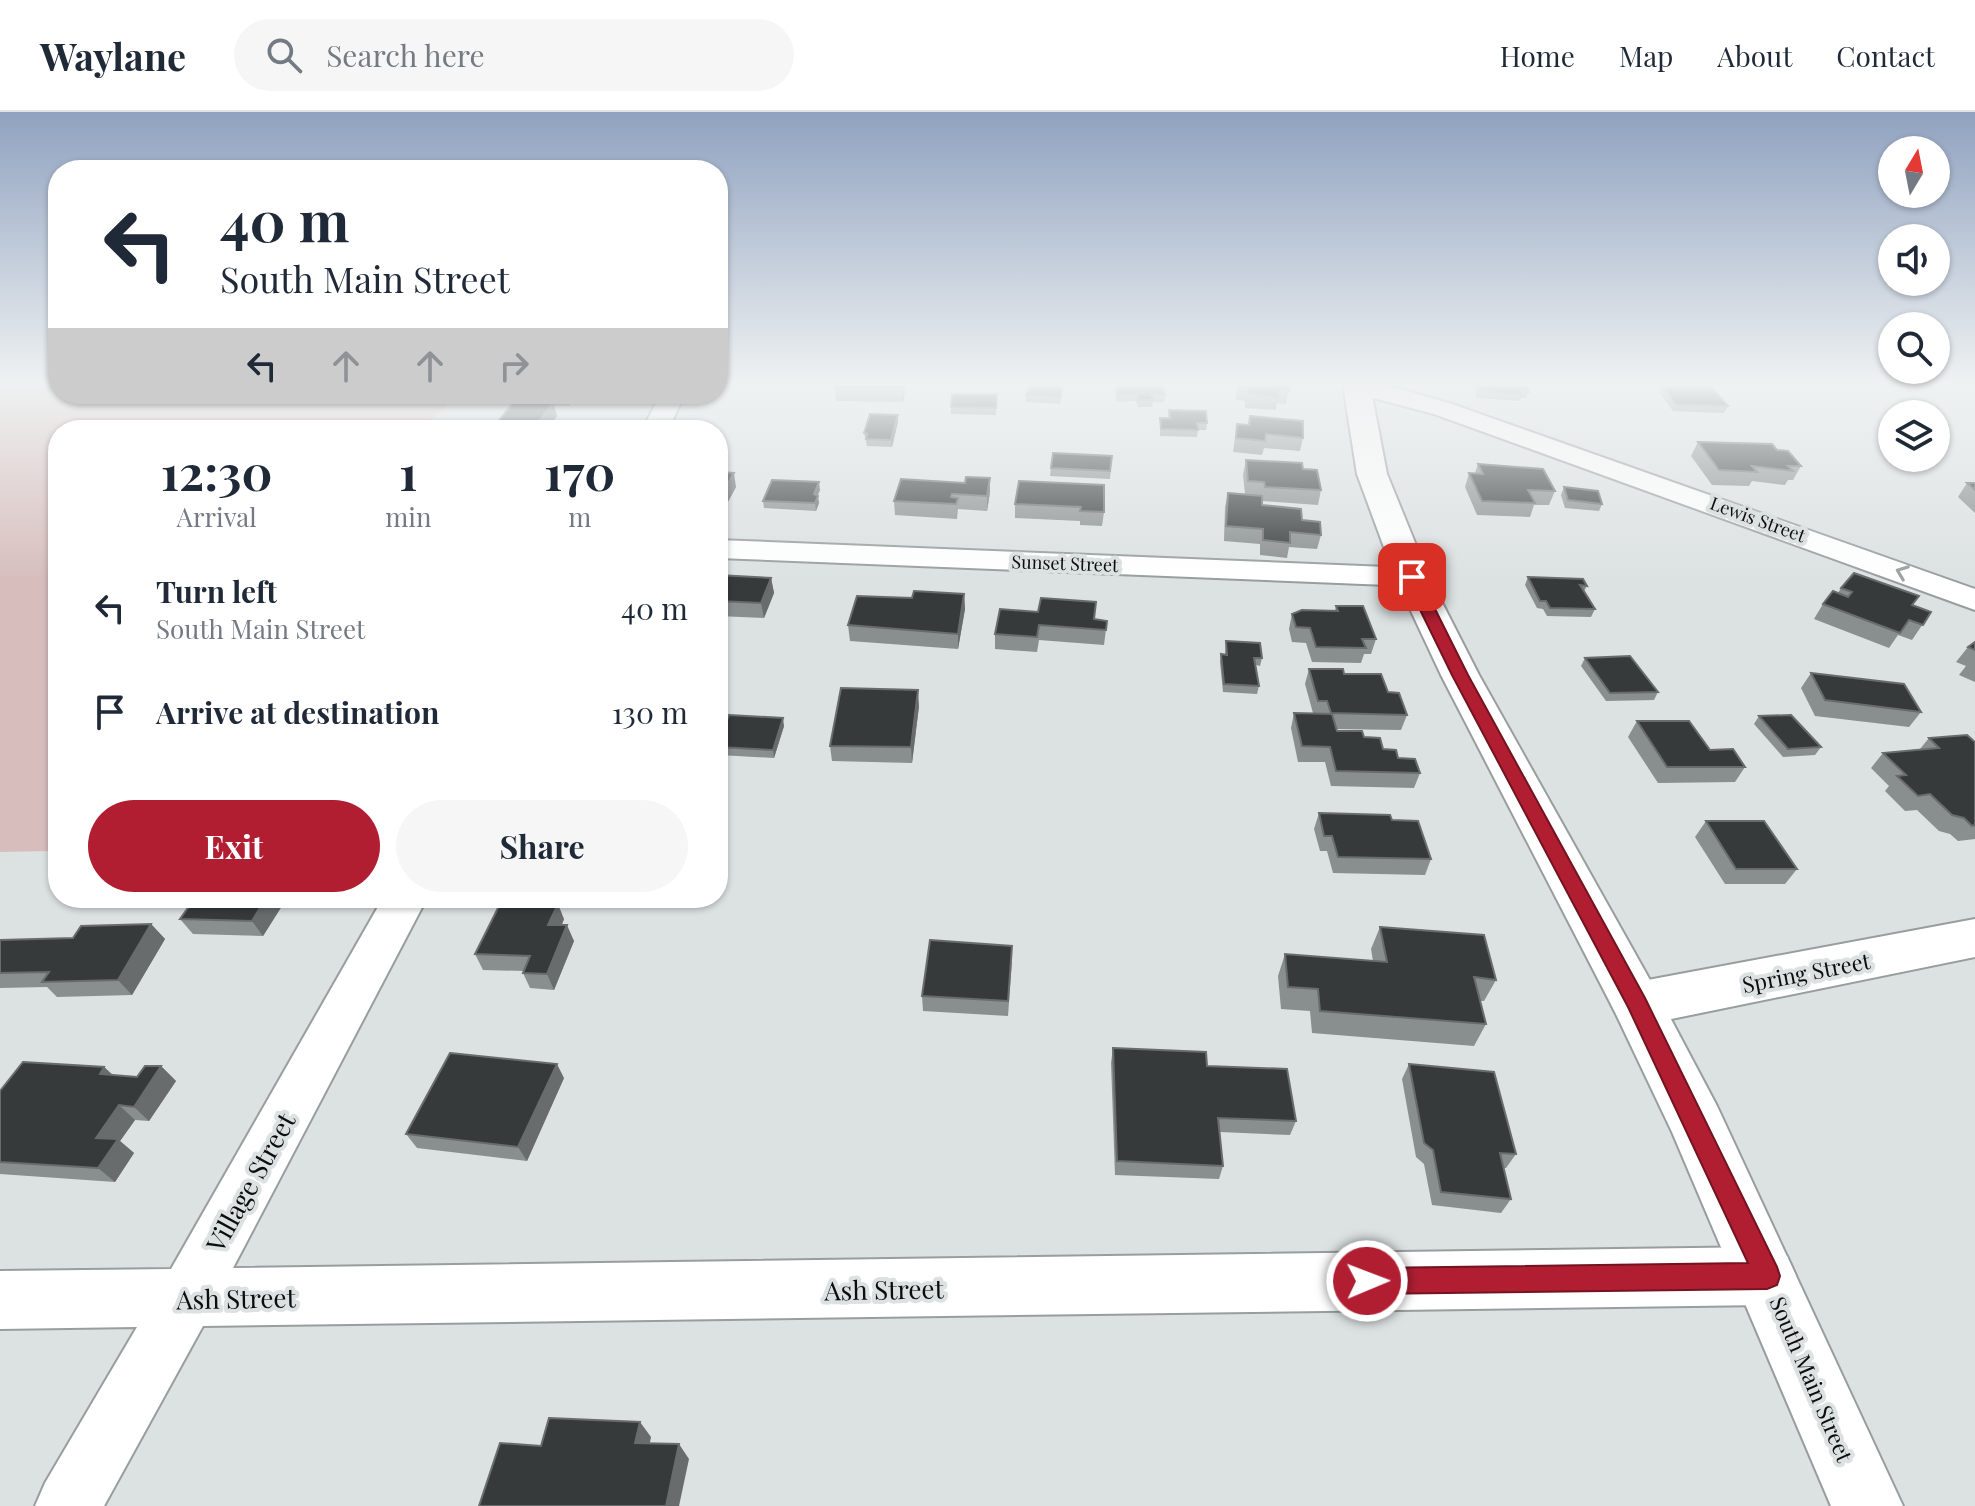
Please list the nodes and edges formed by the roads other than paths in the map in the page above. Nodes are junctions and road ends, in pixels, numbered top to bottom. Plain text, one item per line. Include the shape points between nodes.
1 (1368, 450) edge
2 (1557, 450) edge
3 (728, 549) edge
4 (1412, 577) junction
5 (1975, 600) edge
6 (400, 908) edge
7 (1975, 938) edge
8 (1637, 1004) junction
9 (1767, 1276) junction
10 (186, 1299) junction
11 (0, 1300) edge
12 (68, 1506) edge
13 (1867, 1506) edge

1 - 4 main road, South Main Street
5 -> 2 street, Lewis Street
3 - 4 street, Sunset Street
4 - 8 main road, South Main Street
6 - 10 street, Village Street
7 - 8 main road, Spring Street
8 - 9 main road, South Main Street
9 - 10 street, Ash Street
9 - 13 main road, South Main Street
10 - 11 street, Ash Street
10 - 12 street, Village Street

